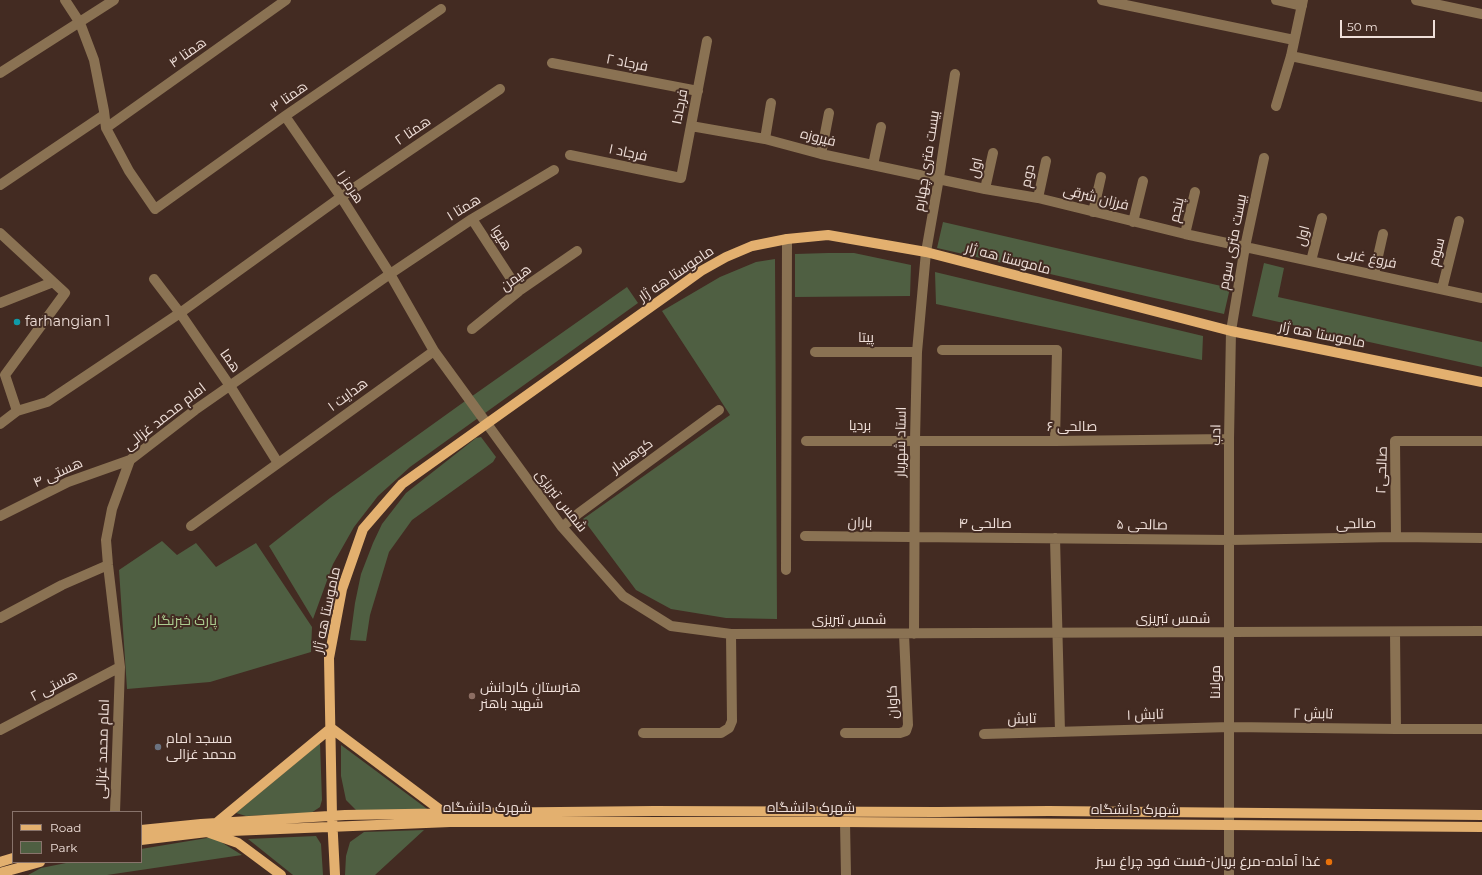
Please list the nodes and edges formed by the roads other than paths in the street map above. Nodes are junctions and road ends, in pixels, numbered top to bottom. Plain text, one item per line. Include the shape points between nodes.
1 (65, 0) edge
2 (114, 0) edge
3 (286, 0) edge
4 (1102, 0) edge
5 (1276, 0) edge
6 (1416, 0) edge
7 (1114, 1) edge
8 (1303, 3) edge
9 (440, 9) dead end
10 (1482, 14) edge
11 (80, 23) junction
12 (1294, 40) junction
13 (707, 41) dead end
14 (1291, 56) junction
15 (552, 63) dead end
16 (0, 73) edge
17 (955, 74) dead end
18 (500, 89) dead end
19 (698, 91) junction
20 (1482, 97) edge
21 (771, 104) dead end
22 (1276, 106) dead end
23 (829, 113) dead end
24 (104, 115) junction
25 (285, 116) junction
26 (691, 126) junction
27 (881, 127) dead end
28 (106, 128) junction
29 (765, 139) junction
30 (993, 153) dead end
31 (822, 154) junction
32 (570, 155) dead end
33 (1264, 158) dead end
34 (1046, 161) dead end
35 (873, 165) junction
36 (554, 170) dead end
37 (1101, 177) dead end
38 (681, 178) joint
39 (939, 178) junction
40 (1143, 181) dead end
41 (0, 185) edge
42 (986, 189) junction
43 (1195, 192) dead end
44 (341, 197) junction
45 (1038, 198) junction
46 (1093, 212) junction
47 (1322, 218) dead end
48 (472, 219) junction
49 (1459, 221) dead end
50 (1133, 222) junction
51 (1186, 234) junction
52 (1383, 234) dead end
53 (2, 238) edge
54 (787, 238) junction
55 (1245, 247) junction
56 (577, 251) dead end
57 (926, 252) junction
58 (1311, 261) junction
59 (390, 274) junction
60 (1374, 274) junction
61 (154, 278) dead end
62 (53, 282) junction
63 (1442, 289) junction
64 (519, 291) junction
65 (1482, 298) edge
66 (0, 303) edge
67 (180, 313) junction
68 (472, 329) dead end
69 (1231, 331) junction
70 (942, 350) dead end
71 (434, 351) junction
72 (815, 352) dead end
73 (917, 352) junction
74 (1482, 382) edge
75 (230, 386) junction
76 (719, 410) dead end
77 (18, 411) junction
78 (0, 424) edge
79 (486, 424) junction
80 (1229, 439) junction
81 (915, 440) junction
82 (806, 441) dead end
83 (1055, 441) junction
84 (1482, 441) edge
85 (130, 460) junction
86 (278, 463) junction
87 (0, 516) edge
88 (191, 526) dead end
89 (562, 527) junction
90 (805, 536) dead end
91 (914, 537) junction
92 (1396, 537) junction
93 (1055, 538) junction
94 (1482, 538) edge
95 (1230, 540) junction
96 (108, 565) junction
97 (786, 570) dead end
98 (0, 618) edge
99 (1482, 631) edge
100 (1230, 632) junction
101 (1395, 632) junction
102 (1057, 633) junction
103 (731, 634) junction
104 (909, 634) junction
105 (120, 667) junction
106 (1230, 727) junction
107 (331, 728) junction
108 (1396, 729) junction
109 (1482, 729) edge
110 (0, 730) edge
111 (1060, 732) junction
112 (643, 734) dead end
113 (845, 734) dead end
114 (984, 734) dead end
115 (115, 811) edge
116 (1229, 813) junction
117 (1482, 815) edge
118 (448, 818) junction
119 (333, 821) junction
120 (845, 822) junction
121 (214, 824) junction
122 (1230, 825) junction
123 (1482, 827) edge
124 (142, 830) edge
125 (207, 832) junction
126 (142, 840) edge
127 (12, 858) edge
128 (0, 862) edge
129 (35, 864) edge
130 (0, 873) edge
131 (276, 874) edge
132 (18, 875) edge
133 (335, 875) edge
134 (846, 875) edge
135 (1229, 875) edge

1 - 11 street
2 - 11 street
3 - 28 street, همتا ۴
4 - 7 street
5 - 8 street
6 - 10 street
7 - 12 street
8 - 12 street
9 - 25 street, همتا ۳
11 - 16 street
11 - 24 street via 94,60
12 - 14 street
13 - 19 street, فرجاد۱
14 - 20 street
14 - 22 street
15 - 19 street, فرجاد ۲
17 - 39 street, بیست متری چهارم
18 - 44 street, همتا ۲
19 - 26 street, فرجاد۱
21 - 29 street
23 - 31 street
24 - 28 street
24 - 41 street
25 - 28 street, همتا ۳ via 155,209 128,171
25 - 44 street, هرمز ۱
26 - 29 street, فیروزه
26 - 38 street, فرجاد۱
27 - 35 street
29 - 31 street, فیروزه
30 - 42 street, اول
31 - 35 street, فیروزه
32 - 38 street, فرجاد ۱
33 - 55 street, بیست متری سوم
34 - 45 street, دوم
35 - 39 street, فیروزه
36 - 48 street, همتا ۱
37 - 46 street
39 - 42 street, فرزان شرقی
39 - 57 street, بیست متری چهارم
40 - 50 street
42 - 45 street, فرزان شرقی
43 - 51 street, پنجم
44 - 59 street, هرمز ۱
44 - 67 street, همتا ۲
45 - 46 street, فرزان شرقی
46 - 50 street, فرزان شرقی
47 - 58 street, اول
48 - 59 street, همتا ۱
48 - 64 street, هیوا
49 - 63 street, سوم
50 - 51 street, فرزان شرقی
51 - 55 street, فرزان شرقی
52 - 60 street
53 - 62 street
54 - 57 main road, ماموستا هه ژار via 828,236
54 - 79 main road, ماموستا هه ژار via 752,246 701,271
54 - 97 street
55 - 58 street, فروغ غربی
55 - 69 street, بیست متری سوم
56 - 64 street, هیمن
57 - 69 main road, ماموستا هه ژار
57 - 73 street, استاد شهریار
58 - 60 street, فروغ غربی
59 - 71 street, شمس تبریزی
59 - 75 street, امام محمد غزالی
60 - 63 street, فروغ غربی
61 - 67 street, هما
62 - 66 street
62 - 77 street via 65,293 5,375
63 - 65 street, فروغ غربی
64 - 68 street, هیمن
67 - 75 street, هما
67 - 77 street, همتا ۲ via 47,402
69 - 74 main road, ماموستا هه ژار
69 - 80 street, ادب
70 - 83 street via 1057,350
71 - 79 street, شمس تبریزی
71 - 86 street, هدایت ۱
72 - 73 street, پیتا
73 - 81 street, استاد شهریار
75 - 85 street, امام محمد غزالی
75 - 86 street, هما
76 - 89 street, کوهسار
77 - 78 street, همتا ۲
79 - 89 street, شمس تبریزی
79 - 107 main road, ماموستا هه ژار via 402,484 363,528 342,589 329,658
80 - 83 street, صالحی ۶
80 - 95 street, ادب
81 - 82 street, بردیا
81 - 83 street, صالحی ۶
81 - 91 street, استاد شهریار
84 - 92 street, صالحی۲ via 1395,441
85 - 87 street, هستی ۴ via 68,482
85 - 96 street, امام محمد غزالی via 112,509 106,540
86 - 88 street, هدایت ۱
89 - 103 street, شمس تبریزی via 623,596 671,626
90 - 91 street, باران
91 - 93 street, صالحی ۴
91 - 104 street, استاد شهریار
92 - 94 street, صالحی
92 - 95 street, صالحی
93 - 95 street, صالحی ۵
93 - 102 street
95 - 100 street, مولانا
96 - 98 street via 62,584
96 - 105 street, امام محمد غزالی
99 - 101 street, شمس تبریزی
100 - 101 street, شمس تبریزی
100 - 102 street, شمس تبریزی
100 - 106 street, مولانا
101 - 108 street
102 - 104 street, شمس تبریزی
102 - 111 street
103 - 104 street, شمس تبریزی
103 - 112 street via 732,721 729,728 721,732
104 - 113 street, کاوان via 906,731
105 - 110 street, هستی ۲
105 - 115 street, امام محمد غزالی
106 - 108 street, تابش ۲
106 - 111 street, تابش ۱
106 - 116 street, مولانا
107 - 118 main road
107 - 119 main road, ماموستا هه ژار
107 - 121 main road
108 - 109 street, تابش ۲
111 - 114 street, تابش
116 - 117 main road
116 - 118 main road via 654,811
116 - 122 street, مولانا
118 - 119 main road, شهرک دانشگاه
118 - 120 main road, شهرک دانشگاه
119 - 121 main road
119 - 125 main road, شهرک دانشگاه
119 - 133 main road, ماموستا هه ژار
120 - 122 main road, شهرک دانشگاه
120 - 134 street
121 - 124 main road
121 - 125 main road
122 - 123 main road, شهرک دانشگاه
122 - 135 street, مولانا
125 - 126 main road, شهرک دانشگاه
125 - 131 main road via 238,843
127 - 128 main road
129 - 130 main road
129 - 132 street

